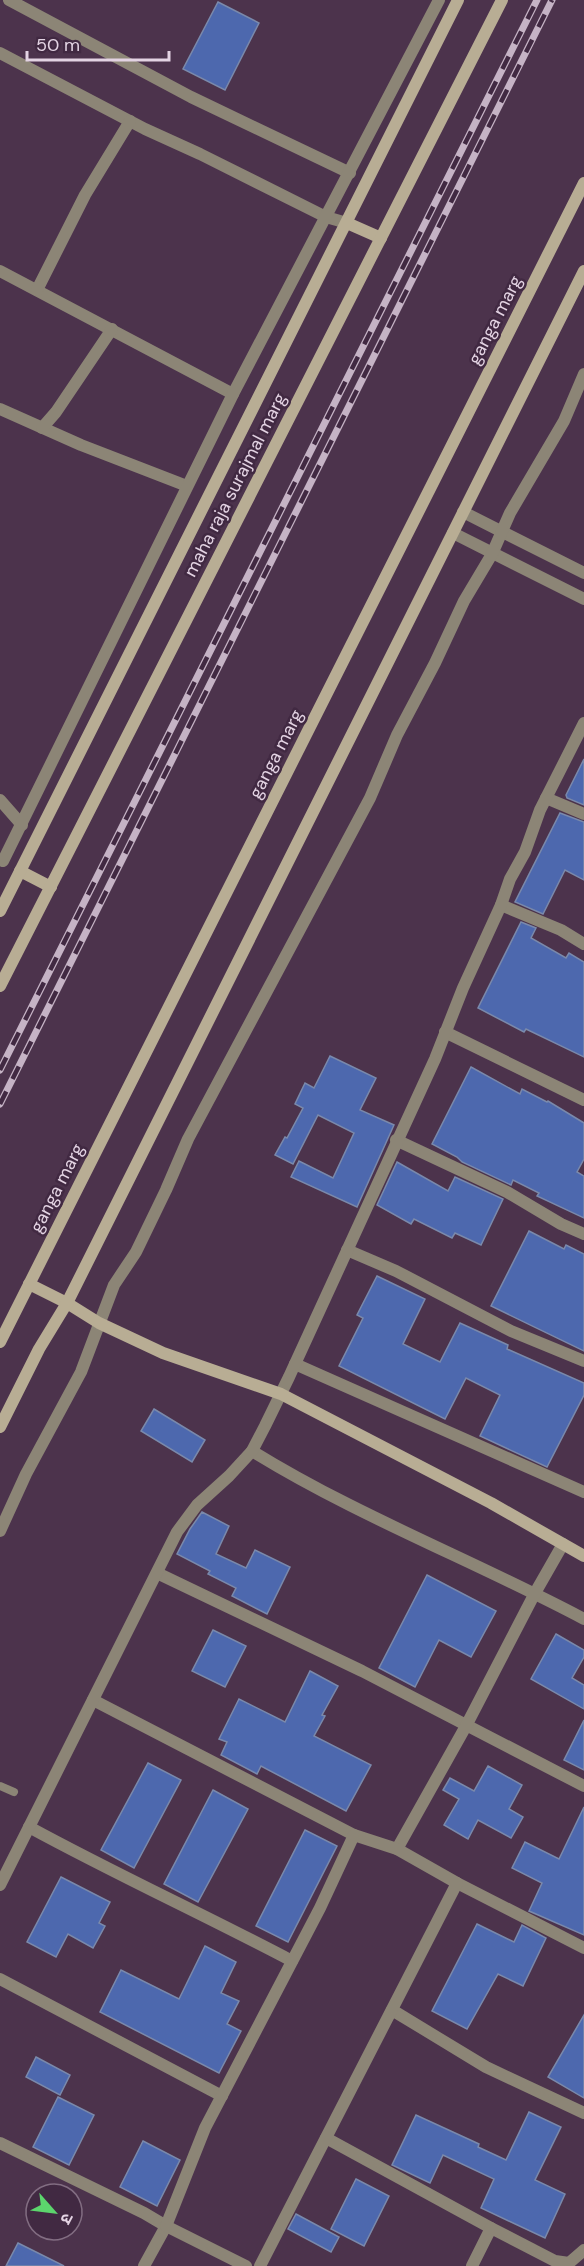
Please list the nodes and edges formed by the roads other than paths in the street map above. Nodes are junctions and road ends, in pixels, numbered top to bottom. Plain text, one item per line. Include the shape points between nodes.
1 (9, 0) edge
2 (459, 0) edge
3 (502, 0) edge
4 (438, 1) edge
5 (0, 53) edge
6 (130, 121) junction
7 (350, 173) junction
8 (584, 183) edge
9 (326, 217) junction
10 (347, 223) junction
11 (381, 238) junction
12 (0, 271) edge
13 (584, 271) edge
14 (37, 290) junction
15 (112, 329) junction
16 (584, 374) edge
17 (233, 394) junction
18 (0, 409) edge
19 (42, 428) junction
20 (187, 486) junction
21 (463, 512) junction
22 (453, 532) junction
23 (502, 533) junction
24 (492, 554) junction
25 (584, 573) edge
26 (584, 599) edge
27 (584, 723) edge
28 (546, 798) junction
29 (0, 800) edge
30 (584, 814) edge
31 (22, 825) junction
32 (2, 860) edge
33 (20, 871) junction
34 (51, 887) junction
35 (501, 905) junction
36 (0, 911) edge
37 (584, 944) edge
38 (0, 986) edge
39 (445, 1032) junction
40 (584, 1100) edge
41 (396, 1140) junction
42 (584, 1234) edge
43 (347, 1250) junction
44 (29, 1284) junction
45 (67, 1303) junction
46 (99, 1323) junction
47 (0, 1342) edge
48 (584, 1361) edge
49 (295, 1364) junction
50 (280, 1394) junction
51 (0, 1427) edge
52 (252, 1451) junction
53 (584, 1492) edge
54 (0, 1531) edge
55 (563, 1544) junction
56 (584, 1556) edge
57 (157, 1573) junction
58 (534, 1593) junction
59 (584, 1619) edge
60 (93, 1700) junction
61 (466, 1726) junction
62 (0, 1786) edge
63 (584, 1786) edge
64 (14, 1792) dead end
65 (29, 1827) junction
66 (354, 1835) junction
67 (397, 1848) junction
68 (457, 1883) junction
69 (0, 1885) edge
70 (584, 1947) edge
71 (292, 1961) junction
72 (0, 1979) edge
73 (392, 2010) junction
74 (222, 2096) junction
75 (584, 2114) edge
76 (326, 2138) junction
77 (0, 2143) edge
78 (166, 2226) junction
79 (491, 2228) junction
80 (584, 2250) edge
81 (144, 2266) edge
82 (246, 2266) edge
83 (260, 2266) edge
84 (472, 2266) edge

1 - 7 street via 191,97
2 - 10 street, maha raja surajmal marg
3 - 11 street, maha raja surajmal marg
4 - 7 street
5 - 6 street
6 - 9 street
6 - 14 street via 80,205
7 - 9 street
8 - 44 street, ganga marg
9 - 10 street
9 - 17 street
10 - 11 street
10 - 33 street, maha raja surajmal marg
11 - 34 street, maha raja surajmal marg
12 - 14 street
13 - 21 street
14 - 15 street
15 - 17 street
15 - 19 street
16 - 23 street via 564,421
17 - 20 street
18 - 19 street
19 - 20 street
20 - 31 street
21 - 22 street
21 - 23 street
22 - 24 street
22 - 45 street
23 - 24 street
23 - 25 street
24 - 26 street
24 - 46 street via 464,601 370,798 188,1139
27 - 28 street
28 - 30 street
28 - 35 street
29 - 31 street
31 - 32 street
32 - 33 street
33 - 34 street
33 - 36 street, maha raja surajmal marg
34 - 38 street, maha raja surajmal marg
35 - 37 street
35 - 39 street
39 - 40 street
39 - 41 street
41 - 42 street via 507,1192
41 - 43 street
43 - 48 street via 511,1331
43 - 49 street
44 - 45 street
44 - 47 street, ganga marg
45 - 46 street
45 - 51 street
46 - 50 street via 164,1353
46 - 54 street via 81,1372
49 - 50 street
49 - 53 street
50 - 52 street
50 - 55 street
52 - 57 street via 197,1505 177,1532
52 - 58 street via 300,1481
55 - 56 street
55 - 58 street
57 - 60 street
57 - 61 street via 362,1671
58 - 59 street
58 - 61 street
60 - 65 street
60 - 66 street
61 - 63 street
61 - 67 street
62 - 64 lane
65 - 69 street
65 - 71 street
66 - 67 street
66 - 71 street
67 - 68 street
68 - 70 street
68 - 73 street
71 - 74 street
72 - 74 street
73 - 75 street via 486,2067
73 - 76 street
74 - 78 street
76 - 79 street
76 - 83 street
77 - 78 street
78 - 81 street
78 - 82 street
79 - 80 street via 555,2261 569,2263
79 - 84 street

